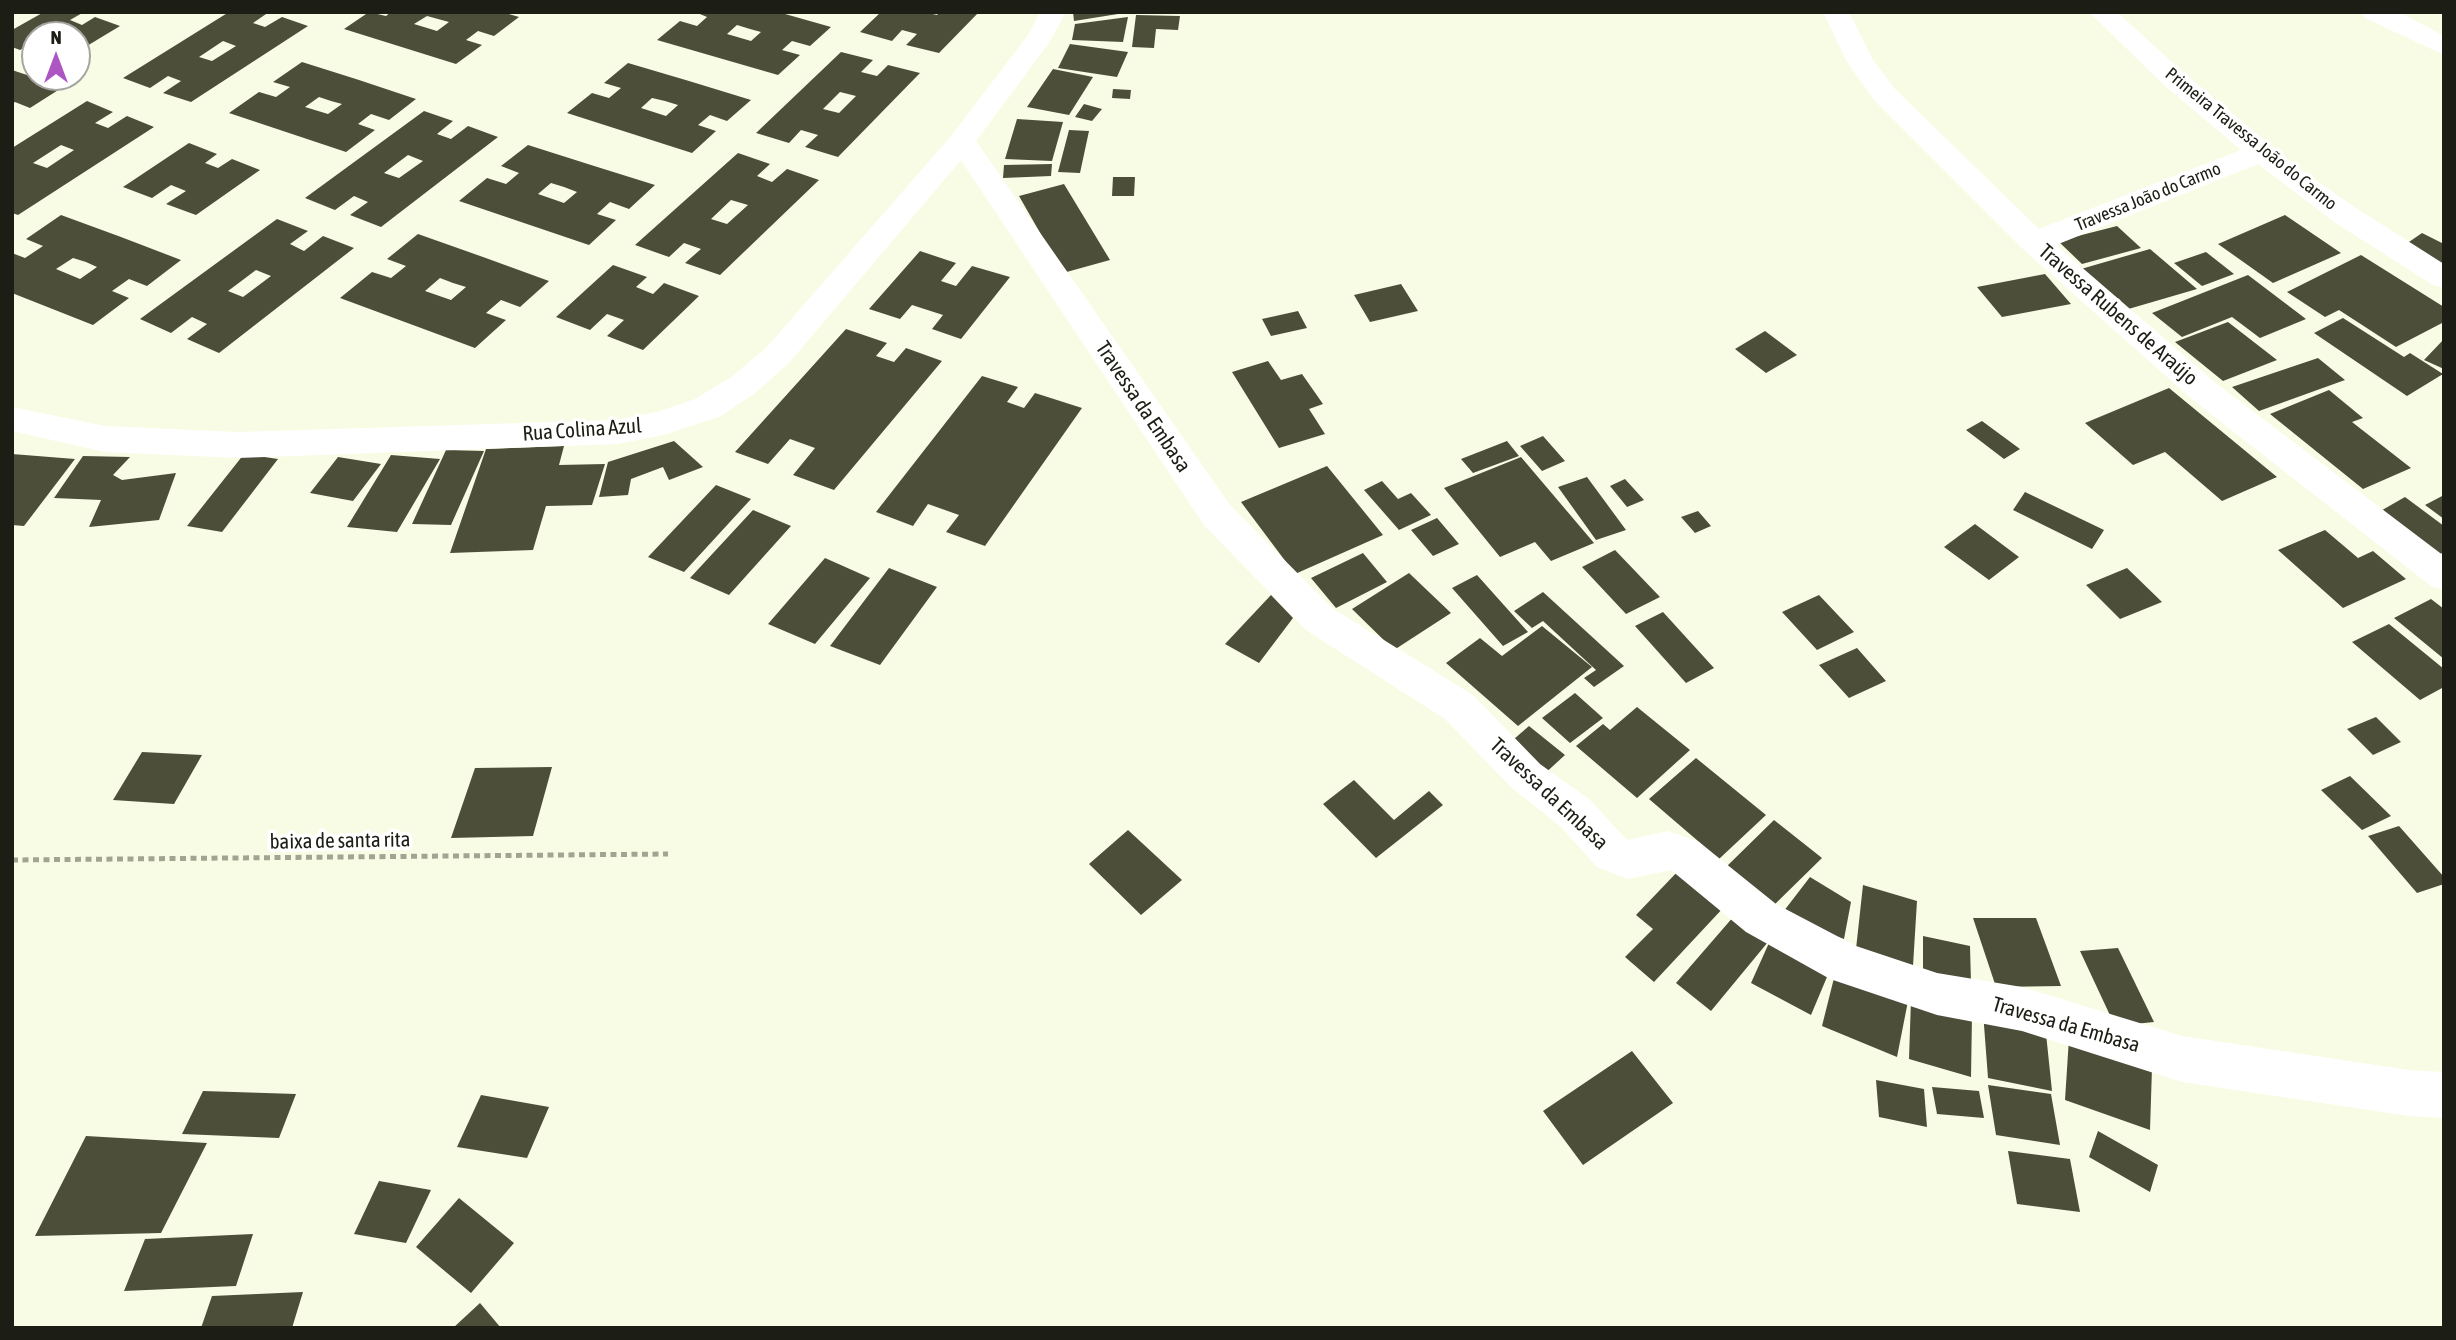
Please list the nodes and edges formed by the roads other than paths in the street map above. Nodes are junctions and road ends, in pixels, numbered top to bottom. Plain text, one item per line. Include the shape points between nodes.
1 (1053, 12) edge
2 (1836, 12) edge
3 (2102, 12) edge
4 (2374, 12) edge
5 (2444, 47) edge
6 (962, 141) junction
7 (2261, 152) junction
8 (2034, 242) junction
9 (2444, 278) edge
10 (12, 419) edge
11 (2444, 576) edge
12 (2444, 1095) edge

1 - 6 street, Rua Colina Azul via 1040,37
2 - 8 street, Travessa Rubens de Araújo via 1860,62 1885,95
3 - 7 street, Primeira Travessa João do Carmo
4 - 5 street
6 - 10 street, Rua Colina Azul via 778,356 707,408 663,423 617,432 238,444 105,439
6 - 12 street, Travessa da Embasa via 1217,515 1319,619 1459,707 1526,776 1575,813 1612,854 1628,860 1668,850 1684,855 1761,918 1846,964 1937,994 2022,1009 2182,1059
7 - 8 street, Travessa João do Carmo
7 - 9 street, Primeira Travessa João do Carmo via 2345,215
8 - 11 street, Travessa Rubens de Araújo via 2205,392

